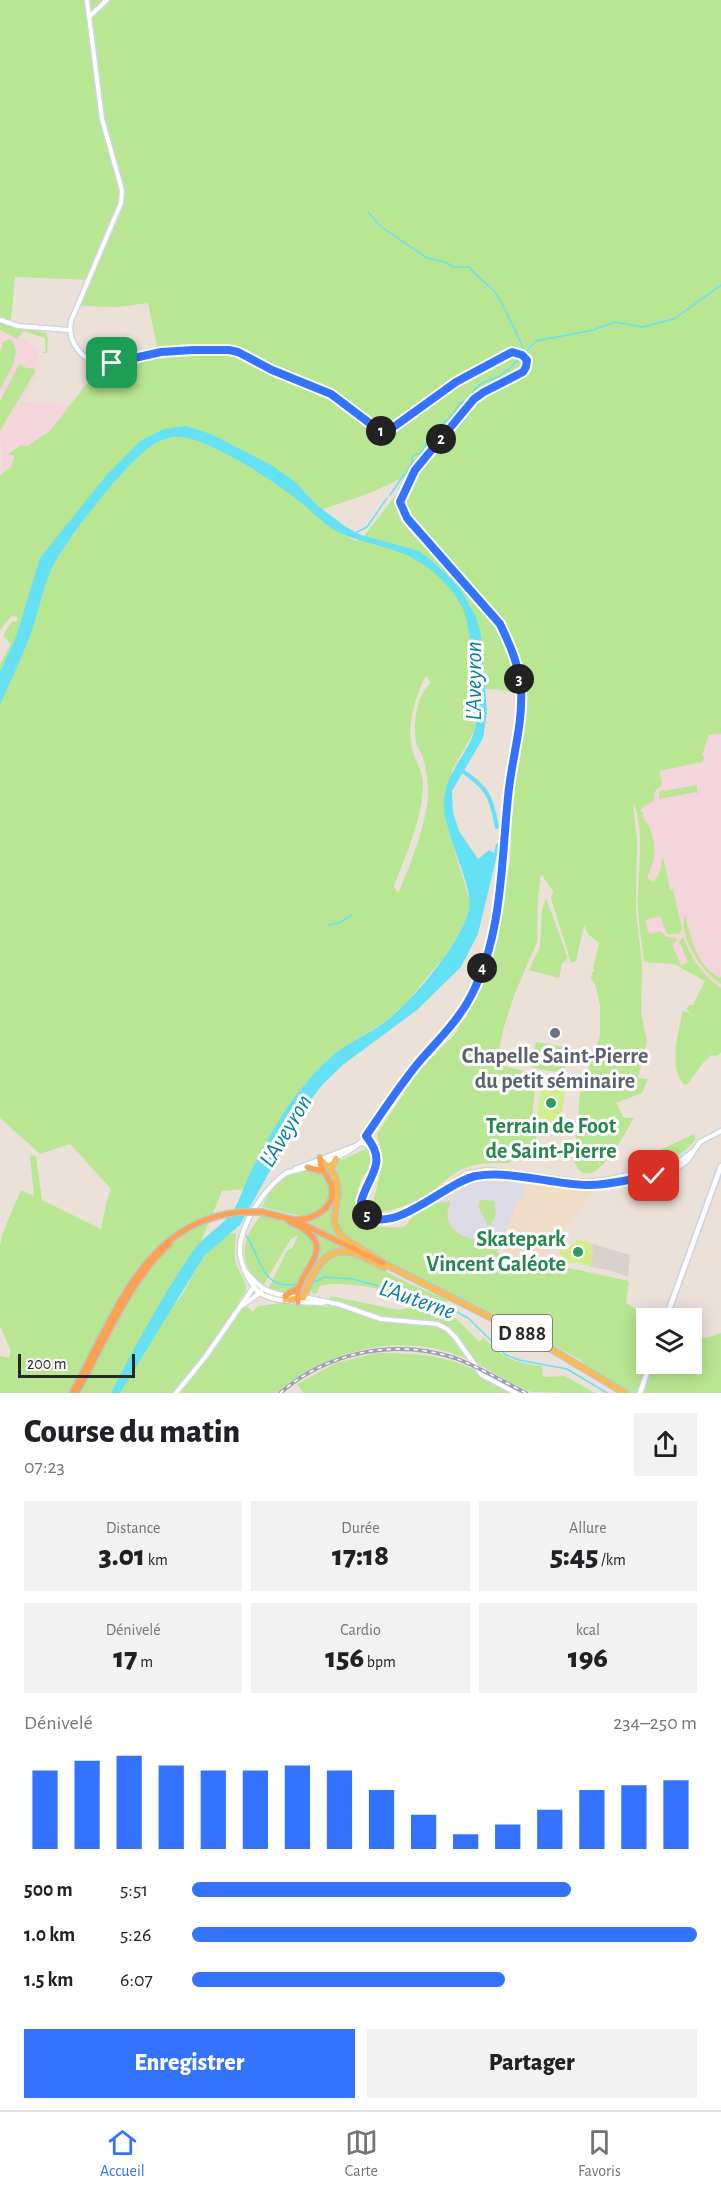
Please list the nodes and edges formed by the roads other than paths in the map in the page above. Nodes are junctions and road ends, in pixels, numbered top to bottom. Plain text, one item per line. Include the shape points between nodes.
1 (106, 0) edge
2 (87, 1) edge
3 (89, 17) junction
4 (0, 320) edge
5 (69, 330) junction
6 (721, 1131) edge
7 (714, 1135) junction
8 (366, 1136) junction
9 (721, 1137) edge
10 (361, 1142) junction
11 (356, 1146) junction
12 (695, 1150) junction
13 (336, 1158) junction
14 (376, 1160) junction
15 (320, 1162) junction
16 (721, 1166) edge
17 (307, 1167) junction
18 (331, 1170) junction
19 (322, 1171) junction
20 (286, 1173) junction
21 (650, 1174) junction
22 (652, 1185) dead end
23 (440, 1193) junction
24 (274, 1214) junction
25 (294, 1220) junction
26 (383, 1263) junction
27 (244, 1269) junction
28 (416, 1279) junction
29 (301, 1285) junction
30 (253, 1288) junction
31 (261, 1291) junction
32 (285, 1298) junction
33 (299, 1299) junction
34 (241, 1307) junction
35 (670, 1308) edge
36 (647, 1374) edge
37 (74, 1393) edge
38 (176, 1393) edge
39 (516, 1393) edge
40 (625, 1393) edge
41 (640, 1393) edge

1 - 3 street
2 - 3 street
3 - 5 street via 102,119 122,190 121,203
4 - 5 street via 18,326
5 - 8 street via 81,354 102,364 161,352 238,352 331,394 380,431 395,426 456,382 512,352 525,358 523,372 474,399 415,470 400,502 407,518 500,624 517,664 521,710 509,788 502,879 486,957 472,994 451,1026 405,1080
6 - 7 street
7 - 9 street
7 - 12 street via 704,1139
8 - 10 street
8 - 14 street via 377,1153
10 - 11 street
10 - 14 street
11 - 13 street
11 - 15 street
12 - 21 street
12 - 21 street via 680,1166
13 - 15 street
13 - 18 main road
14 - 23 street via 361,1202 372,1219 414,1210
15 - 17 street
15 - 18 main road
15 - 19 highway
15 - 20 street
16 - 35 main road
17 - 19 highway
17 - 20 street
18 - 26 main road via 338,1186 334,1221 338,1231
19 - 25 highway via 332,1188 330,1202 312,1218
20 - 27 street via 267,1189 243,1234 240,1251
21 - 22 street
21 - 23 street via 588,1185 485,1175 469,1178
21 - 23 street via 590,1182 479,1171 457,1178
24 - 25 highway, D 888
24 - 29 highway via 309,1232 315,1242 315,1258
24 - 37 highway, D 888, bridge via 231,1213 208,1218 167,1241 142,1267 128,1289
25 - 26 highway, D 888
26 - 28 main road, D 888
27 - 30 street
27 - 31 street
28 - 33 main road via 410,1281 355,1253 337,1251 319,1265
28 - 40 main road, D 888 via 528,1336
29 - 32 highway
29 - 33 highway
30 - 31 street
30 - 34 street
31 - 32 street
31 - 34 street
32 - 33 main road
33 - 39 street via 327,1302 381,1319 437,1324 447,1329 482,1375
34 - 38 street
36 - 41 main road

